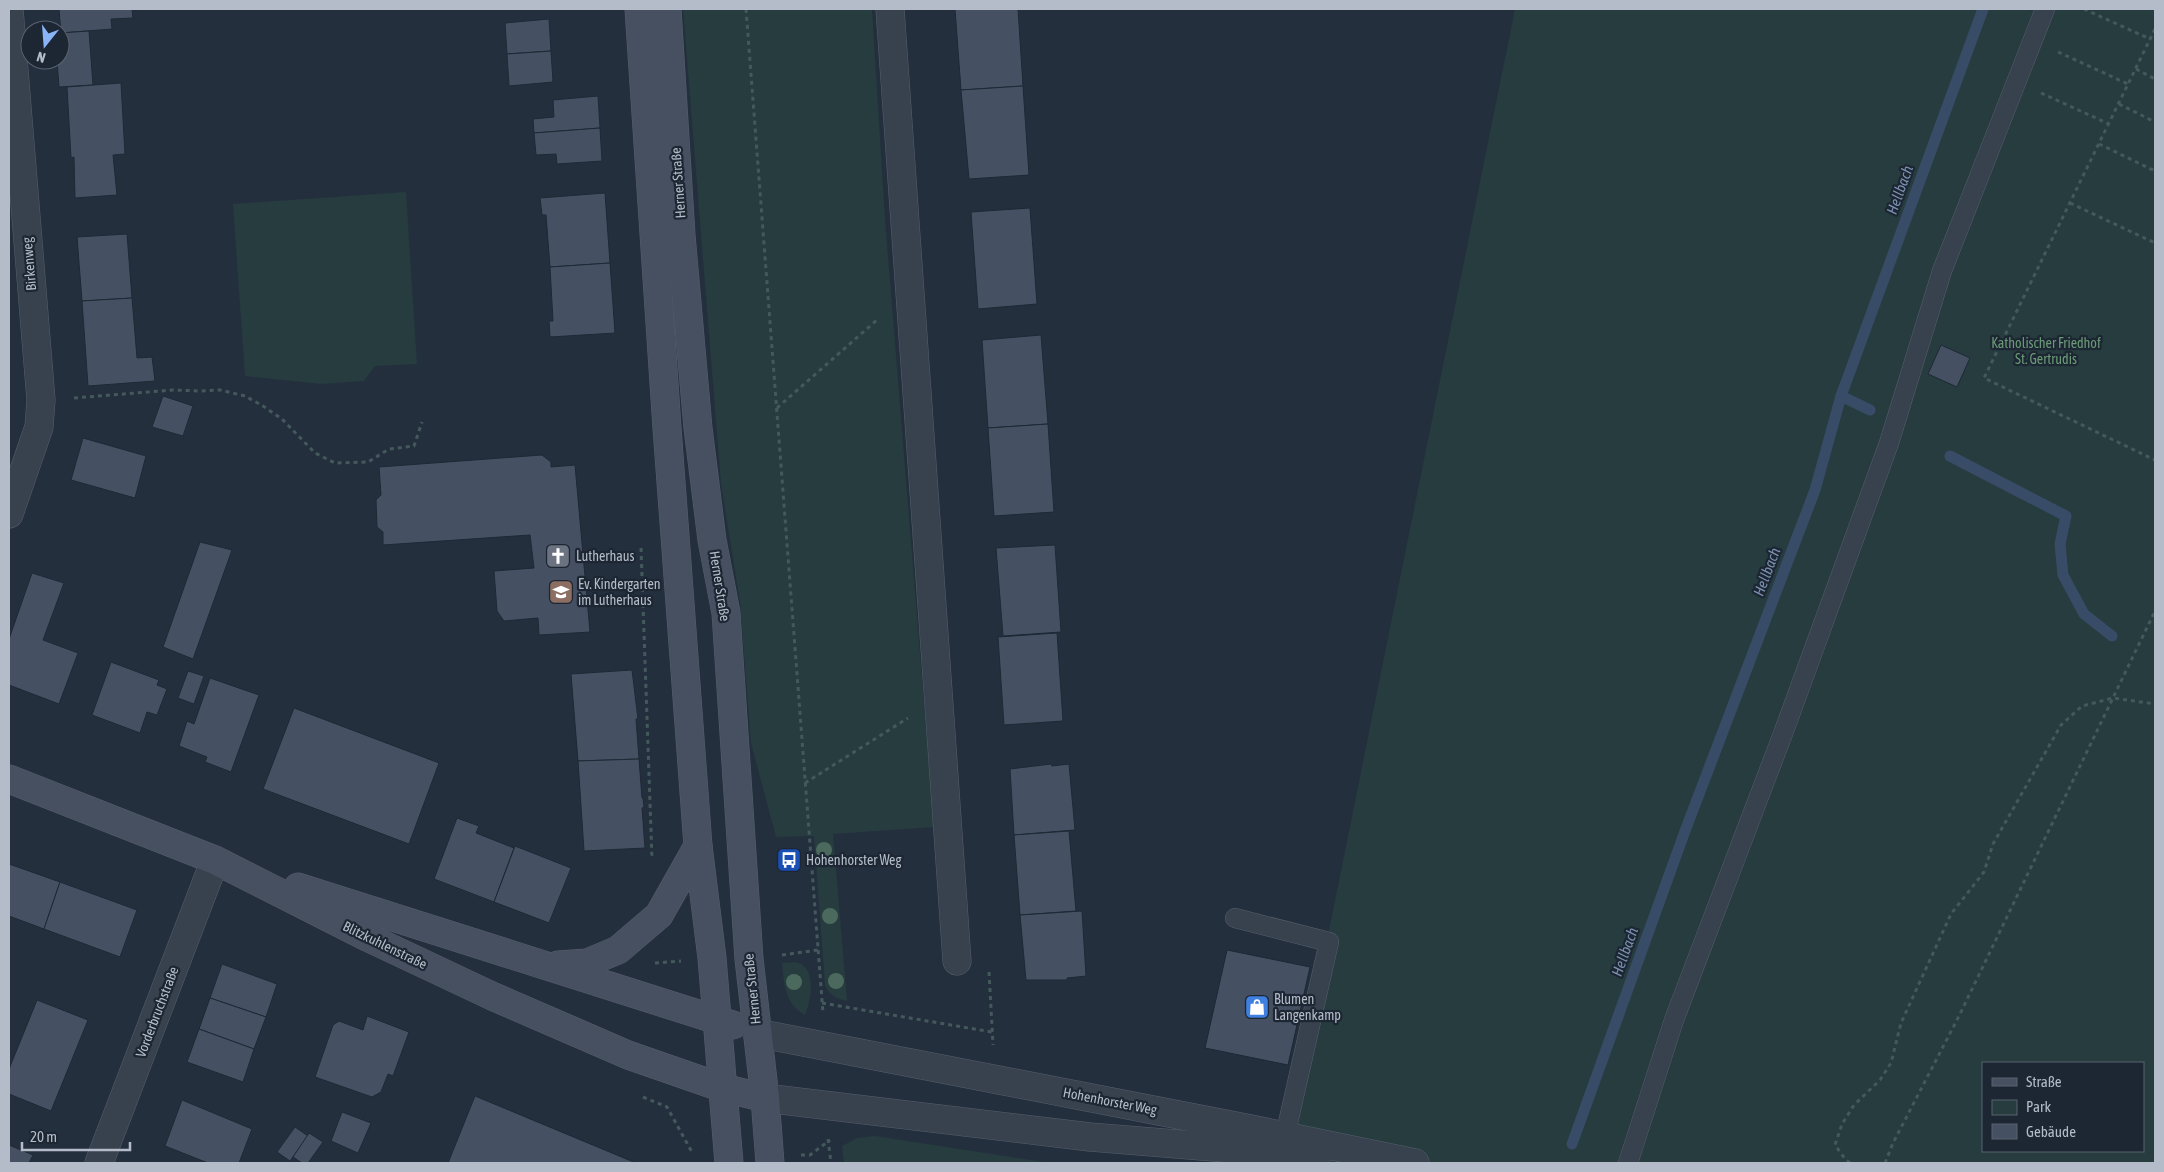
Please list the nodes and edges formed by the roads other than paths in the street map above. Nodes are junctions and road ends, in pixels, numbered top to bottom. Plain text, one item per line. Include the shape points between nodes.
1 (9, 9) edge
2 (639, 9) edge
3 (667, 9) edge
4 (890, 9) edge
5 (2046, 9) edge
6 (9, 514) edge
7 (9, 779) edge
8 (698, 846) junction
9 (216, 860) junction
10 (1235, 918) dead end
11 (957, 961) road end
12 (549, 966) junction
13 (718, 1020) junction
14 (757, 1033) junction
15 (723, 1088) junction
16 (765, 1098) junction
17 (1286, 1136) junction
18 (99, 1163) edge
19 (729, 1163) edge
20 (770, 1163) edge
21 (1316, 1163) edge
22 (1415, 1163) edge
23 (1628, 1163) edge

1 - 6 street, Birkenweg via 41,400 39,427
2 - 8 main road, Herner Straße
3 - 14 main road, Herner Straße via 681,235 698,428 712,540 726,613 749,959
4 - 11 street
5 - 23 lane via 1942,271 1890,443 1674,1020
7 - 9 main road, Blitzkuhlenstraße
8 - 12 main road via 659,915 618,950 587,962
8 - 13 main road, Herner Straße
9 - 12 main road
9 - 15 main road, Blitzkuhlenstraße via 484,992 643,1060
9 - 18 street, Vorderbruchstraße
10 - 17 lane via 1329,942
12 - 13 main road
13 - 14 main road, Hohenhorster Weg
13 - 15 main road, Herner Straße
14 - 16 main road, Herner Straße
14 - 17 street, Hohenhorster Weg
15 - 16 main road, Blitzkuhlenstraße
15 - 19 main road, Herner Straße
16 - 20 main road, Herner Straße
16 - 21 street via 1090,1137 1238,1149
17 - 22 street, Hohenhorster Weg

